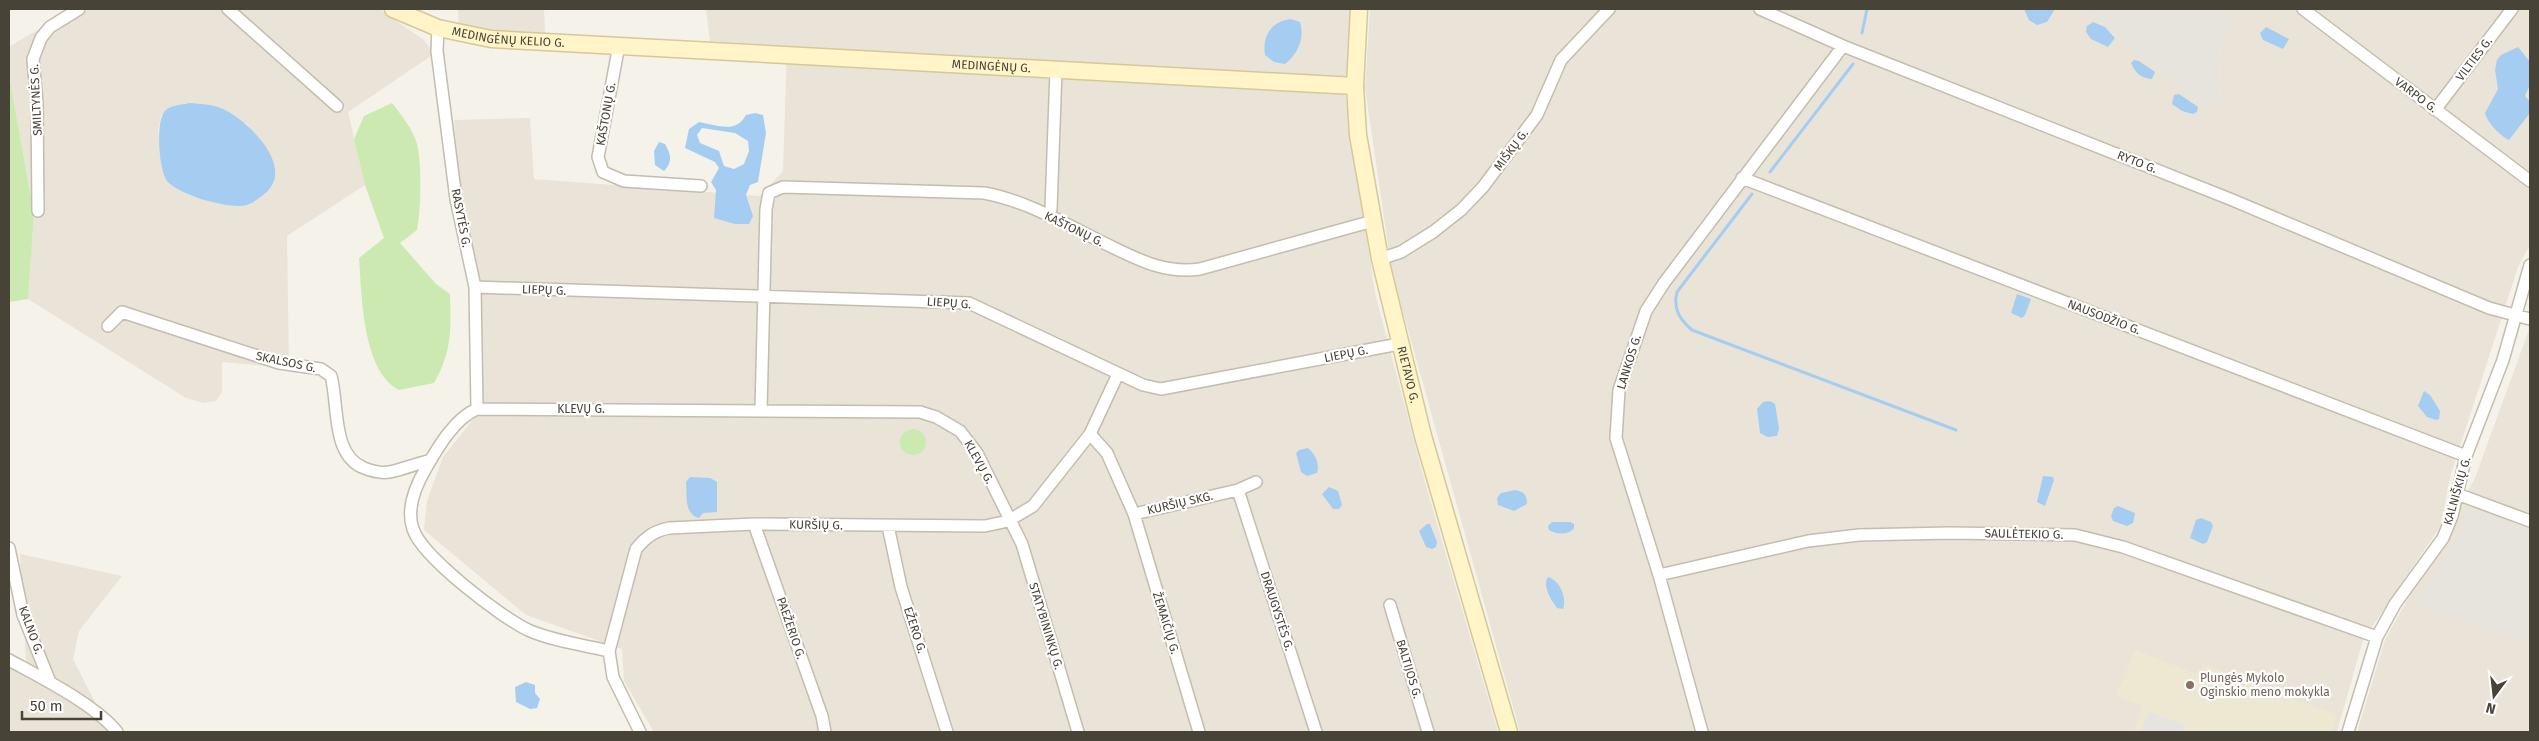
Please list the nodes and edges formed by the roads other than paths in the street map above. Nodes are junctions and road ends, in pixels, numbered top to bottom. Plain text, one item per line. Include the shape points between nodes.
1 (79, 9) edge
2 (228, 9) edge
3 (393, 9) edge
4 (1359, 9) edge
5 (1609, 9) edge
6 (1760, 9) edge
7 (2303, 9) edge
8 (2512, 9) edge
9 (438, 28) junction
10 (623, 45) junction
11 (1843, 46) junction
12 (1056, 70) junction
13 (1355, 86) junction
14 (337, 106) dead end
15 (2435, 110) junction
16 (1742, 178) junction
17 (2530, 181) edge
18 (701, 186) dead end
19 (38, 211) dead end
20 (1048, 216) junction
21 (1372, 221) junction
22 (1380, 259) junction
23 (2530, 265) edge
24 (475, 287) junction
25 (762, 297) junction
26 (2515, 315) junction
27 (2530, 319) edge
28 (108, 326) dead end
29 (1399, 344) junction
30 (1118, 374) junction
31 (477, 409) junction
32 (761, 410) junction
33 (1090, 434) junction
34 (2466, 456) junction
35 (431, 460) junction
36 (1256, 482) dead end
37 (1238, 490) junction
38 (2457, 494) junction
39 (1134, 514) junction
40 (1008, 521) junction
41 (2530, 521) edge
42 (754, 524) junction
43 (888, 526) junction
44 (9, 548) edge
45 (1659, 576) junction
46 (1390, 605) dead end
47 (2377, 637) junction
48 (609, 651) junction
49 (9, 660) edge
50 (50, 682) junction
51 (117, 732) edge
52 (640, 732) edge
53 (825, 732) edge
54 (947, 732) edge
55 (1078, 732) edge
56 (1199, 732) edge
57 (1316, 732) edge
58 (1428, 732) edge
59 (1509, 732) edge
60 (1702, 732) edge
61 (2348, 732) edge

1 - 19 street, SMILTYNĖS G. via 50,27 41,38 33,59
2 - 14 street
3 - 9 street, MEDINGĖNŲ KELIO G.
4 - 13 street, RIETAVO G.
5 - 22 street, MIŠKŲ G. via 1557,65 1537,114 1483,187 1433,232 1401,252
6 - 11 street, RYTO G.
7 - 15 street, VARPO G.
8 - 15 street, VILTIES G.
9 - 10 street, MEDINGĖNŲ KELIO G. via 491,38
9 - 24 street, RASYTĖS G. via 437,51 456,199
10 - 12 street, MEDINGĖNŲ G.
10 - 18 street, KAŠTONŲ G. via 598,156 603,172 624,181
11 - 16 street, LANKOS G.
11 - 26 street, RYTO G. via 2230,198 2489,308
12 - 13 street, MEDINGĖNŲ G.
12 - 20 street via 1051,209
13 - 21 street, RIETAVO G. via 1358,135
15 - 17 street, VARPO G.
16 - 34 street, NAUSODŽIO G.
16 - 45 street, LANKOS G. via 1646,312 1619,390 1616,438
20 - 21 street, KAŠTONŲ G. via 1146,263 1174,271 1186,271
20 - 25 street, KAŠTONŲ G. via 1010,199 984,193 783,187 769,193
21 - 22 street, RIETAVO G.
22 - 29 street, RIETAVO G.
23 - 26 street, KALNIŠKIŲ G.
24 - 25 street, LIEPŲ G.
24 - 31 street, RASYTĖS G.
25 - 30 street, LIEPŲ G. via 969,303
25 - 32 street
26 - 27 street, RYTO G.
26 - 34 street, KALNIŠKIŲ G. via 2503,360
28 - 35 street, SKALSOS G. via 122,312 279,362 321,369 331,376 347,456 359,466 375,472 393,472
29 - 30 street, LIEPŲ G. via 1161,390
29 - 59 street, RIETAVO G.
30 - 33 street, KURŠIŲ G.
31 - 32 street, KLEVŲ G.
31 - 35 street via 458,422
32 - 40 street, KLEVŲ G. via 906,412 936,417 960,431 969,441
33 - 39 street, KURŠIŲ SKG. via 1107,453
33 - 40 street, KURŠIŲ G. via 1033,506
34 - 38 street, KALNIŠKIŲ G.
35 - 48 street via 415,492 410,518 413,530 426,549 472,592 528,630
36 - 37 street, KURŠIŲ SKG.
37 - 39 street, KURŠIŲ SKG.
37 - 57 street, DRAUGYSTĖS G.
38 - 41 street
38 - 47 street, KALNIŠKIŲ G. via 2443,538 2395,604
39 - 56 street, ŽEMAIČIŲ G.
40 - 43 street, KURŠIŲ G. via 985,526
40 - 55 street, STATYBININKŲ G. via 1022,544
42 - 43 street, KURŠIŲ G.
42 - 48 street, KURŠIŲ G. via 669,528 645,538 636,549
42 - 53 street, PAEŽERIO G.
43 - 54 street, EŽERO G. via 901,588
44 - 50 street, KALNO G. via 23,615
45 - 47 street, SAULĖTEKIO G. via 1808,541 1859,535 2075,535 2123,547
45 - 60 street, LANKOS G.
46 - 58 street, BALTIJOS G.
47 - 61 street, KALNIŠKIŲ G.
48 - 52 street, KURŠIŲ G. via 614,677
49 - 50 street
50 - 51 street

